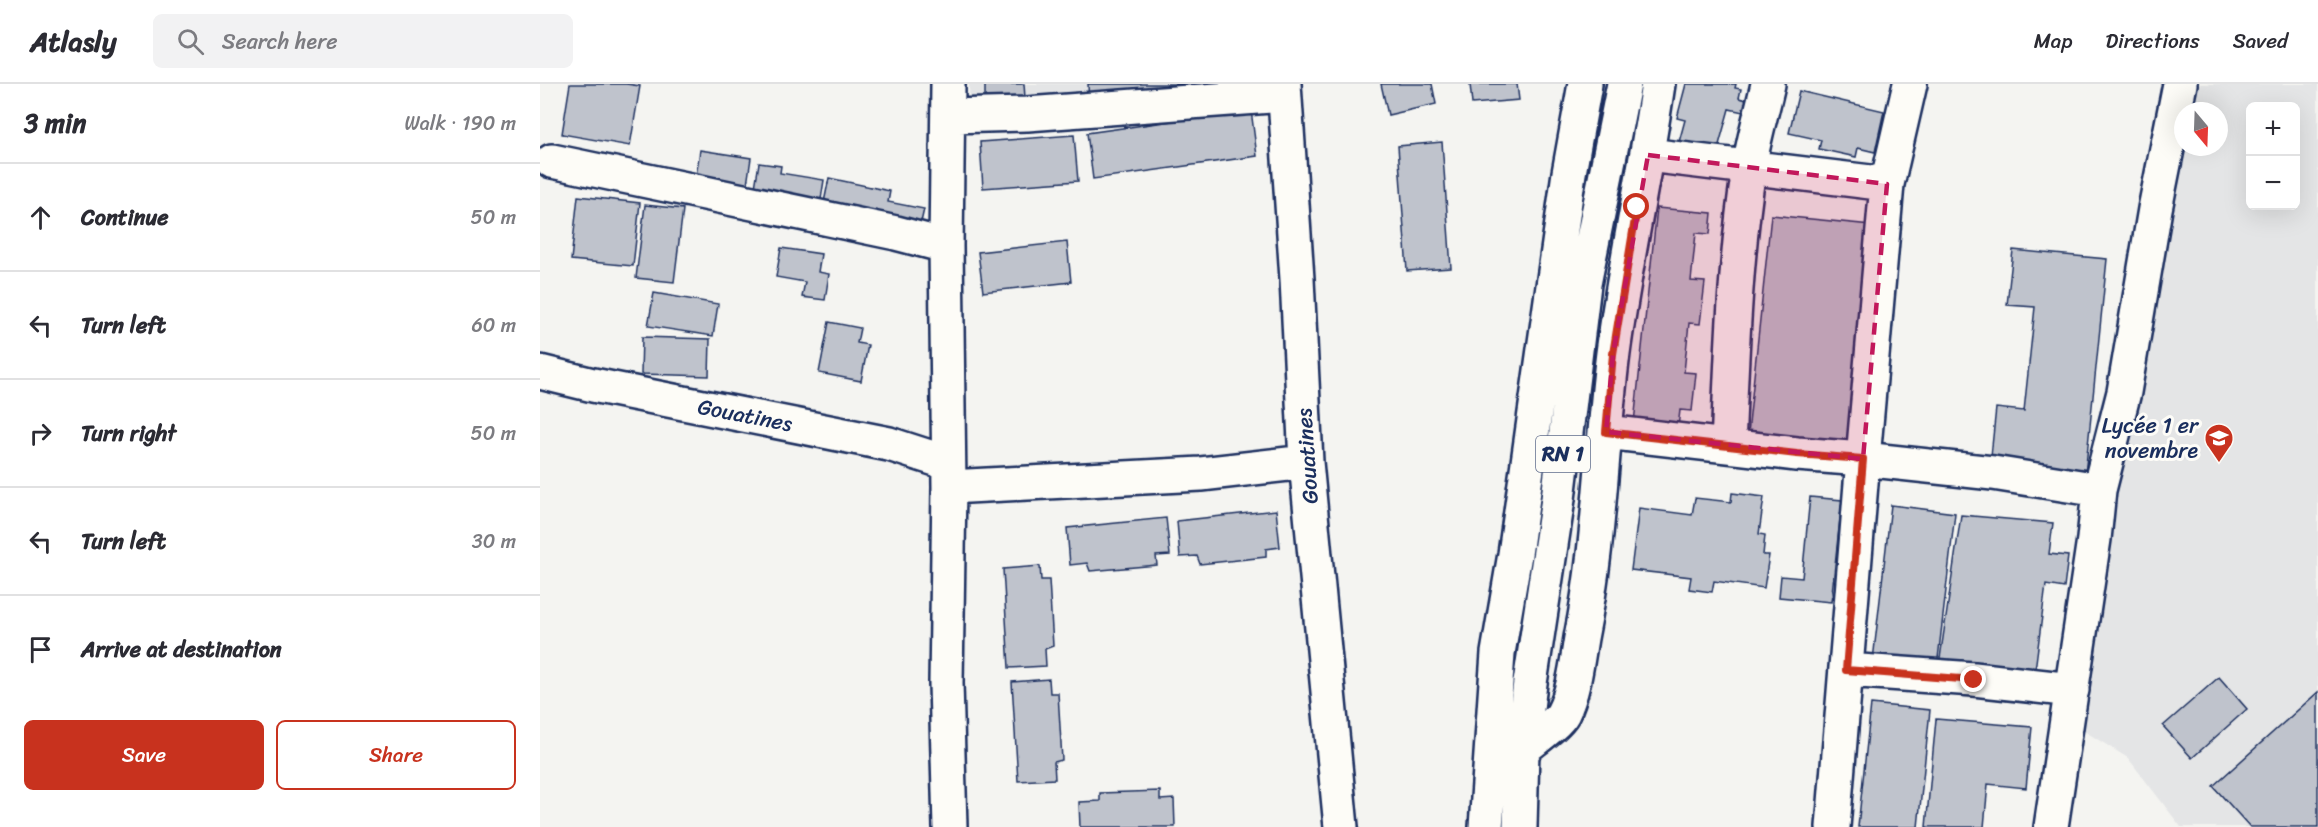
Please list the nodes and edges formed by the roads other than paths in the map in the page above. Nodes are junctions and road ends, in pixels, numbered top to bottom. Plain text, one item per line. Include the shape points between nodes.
1 (948, 84) edge
2 (1585, 84) edge
3 (1623, 84) edge
4 (1658, 84) edge
5 (1768, 84) edge
6 (1910, 84) edge
7 (2180, 84) edge
8 (1284, 90) edge
9 (949, 116) junction
10 (1648, 155) junction
11 (552, 161) dead end
12 (1749, 167) junction
13 (1887, 184) junction
14 (946, 246) junction
15 (540, 372) edge
16 (1606, 432) junction
17 (1728, 446) junction
18 (1863, 459) junction
19 (1306, 462) junction
20 (949, 475) junction
21 (2099, 490) junction
22 (1846, 670) junction
23 (2072, 690) junction
24 (1522, 750) junction
25 (950, 827) edge
26 (1341, 827) edge
27 (1486, 827) edge
28 (1520, 827) edge
29 (1833, 827) edge
30 (2051, 827) edge

1 - 9 main road
2 - 27 main road, RN 1 via 1498,653
3 - 24 main road, RN 1 via 1584,284
4 - 10 main road
5 - 12 main road
6 - 13 main road
7 - 21 main road via 2124,392
8 - 9 main road via 1027,114
8 - 19 main road, Gouatines
9 - 14 main road
10 - 12 main road
10 - 16 main road via 1613,354
11 - 14 main road
12 - 13 main road
12 - 17 main road
13 - 18 main road
14 - 20 main road
15 - 20 main road, Gouatines via 889,444
16 - 17 main road
16 - 24 main road via 1588,606 1573,681 1562,715
17 - 18 main road
18 - 21 main road via 1993,473
18 - 22 main road
19 - 20 main road via 1201,474
19 - 26 main road, Gouatines
20 - 25 main road via 946,683
21 - 23 main road
22 - 23 main road
22 - 29 main road
23 - 30 main road
24 - 28 main road, RN 1

